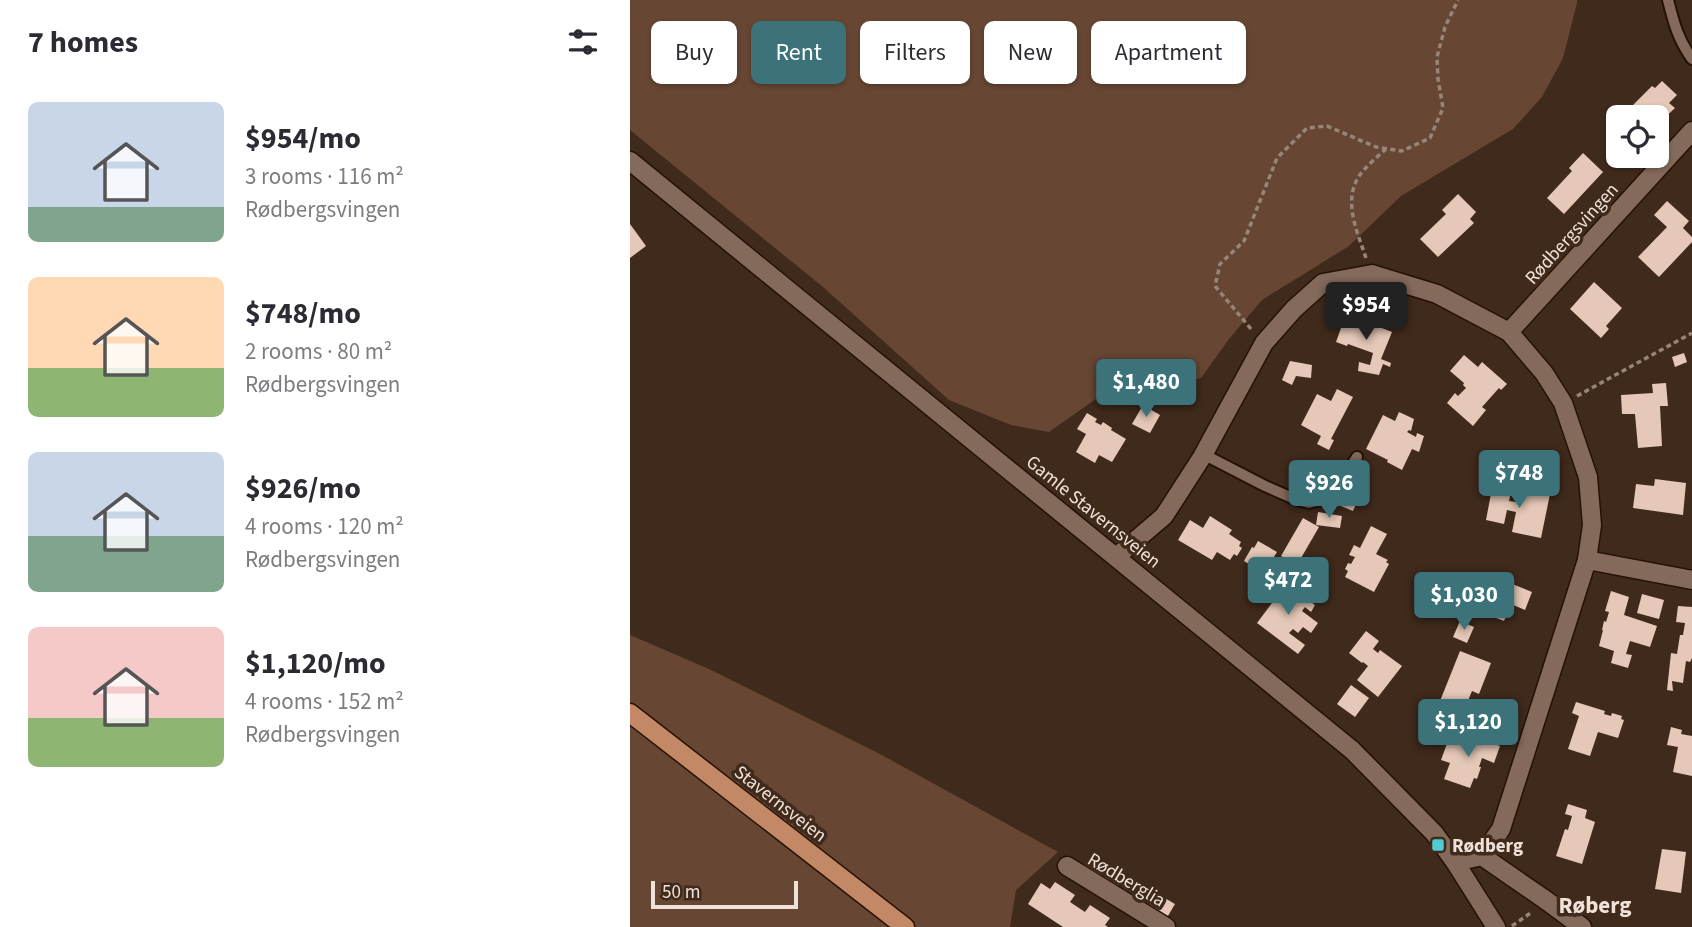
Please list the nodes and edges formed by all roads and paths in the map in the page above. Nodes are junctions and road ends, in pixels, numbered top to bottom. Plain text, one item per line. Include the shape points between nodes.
1 (1458, 0) edge
2 (1668, 0) edge
3 (1692, 59) edge
4 (1692, 131) edge
5 (1386, 149) junction
6 (630, 161) edge
7 (1372, 274) junction
8 (1509, 332) junction
9 (1692, 333) edge
10 (1264, 344) junction
11 (1563, 403) junction
12 (1203, 454) junction
13 (1357, 457) dead end
14 (1116, 557) junction
15 (1587, 560) junction
16 (1692, 580) edge
17 (630, 713) edge
18 (1482, 856) junction
19 (1455, 862) junction
20 (1066, 866) dead end
21 (1547, 901) junction
22 (905, 927) edge
23 (1166, 927) edge
24 (1496, 927) edge
25 (1511, 927) edge
26 (1581, 927) edge

1 - 5 path via 1437,57 1443,108 1430,138 1402,151
2 - 3 lane via 1675,30
4 - 8 street, Rødbergsvingen
5 - 7 path via 1360,174 1353,188 1351,208
5 - 10 path via 1327,125 1307,128 1277,158 1244,241 1220,264 1215,286
6 - 14 street, Gamle Stavernsveien
7 - 8 street via 1437,294
7 - 10 street via 1322,283
8 - 11 street
9 - 11 path
10 - 12 street
11 - 15 street via 1588,477 1592,525
12 - 13 lane via 1309,503 1324,499
12 - 14 street via 1164,516
14 - 19 street, Gamle Stavernsveien via 1352,750 1434,833
15 - 16 street
15 - 18 street via 1500,830
17 - 22 main road, Stavernsveien
18 - 19 street
18 - 21 street
19 - 24 street, Gamle Stavernsveien
20 - 23 street, Rødberglia
21 - 25 path
21 - 26 street

